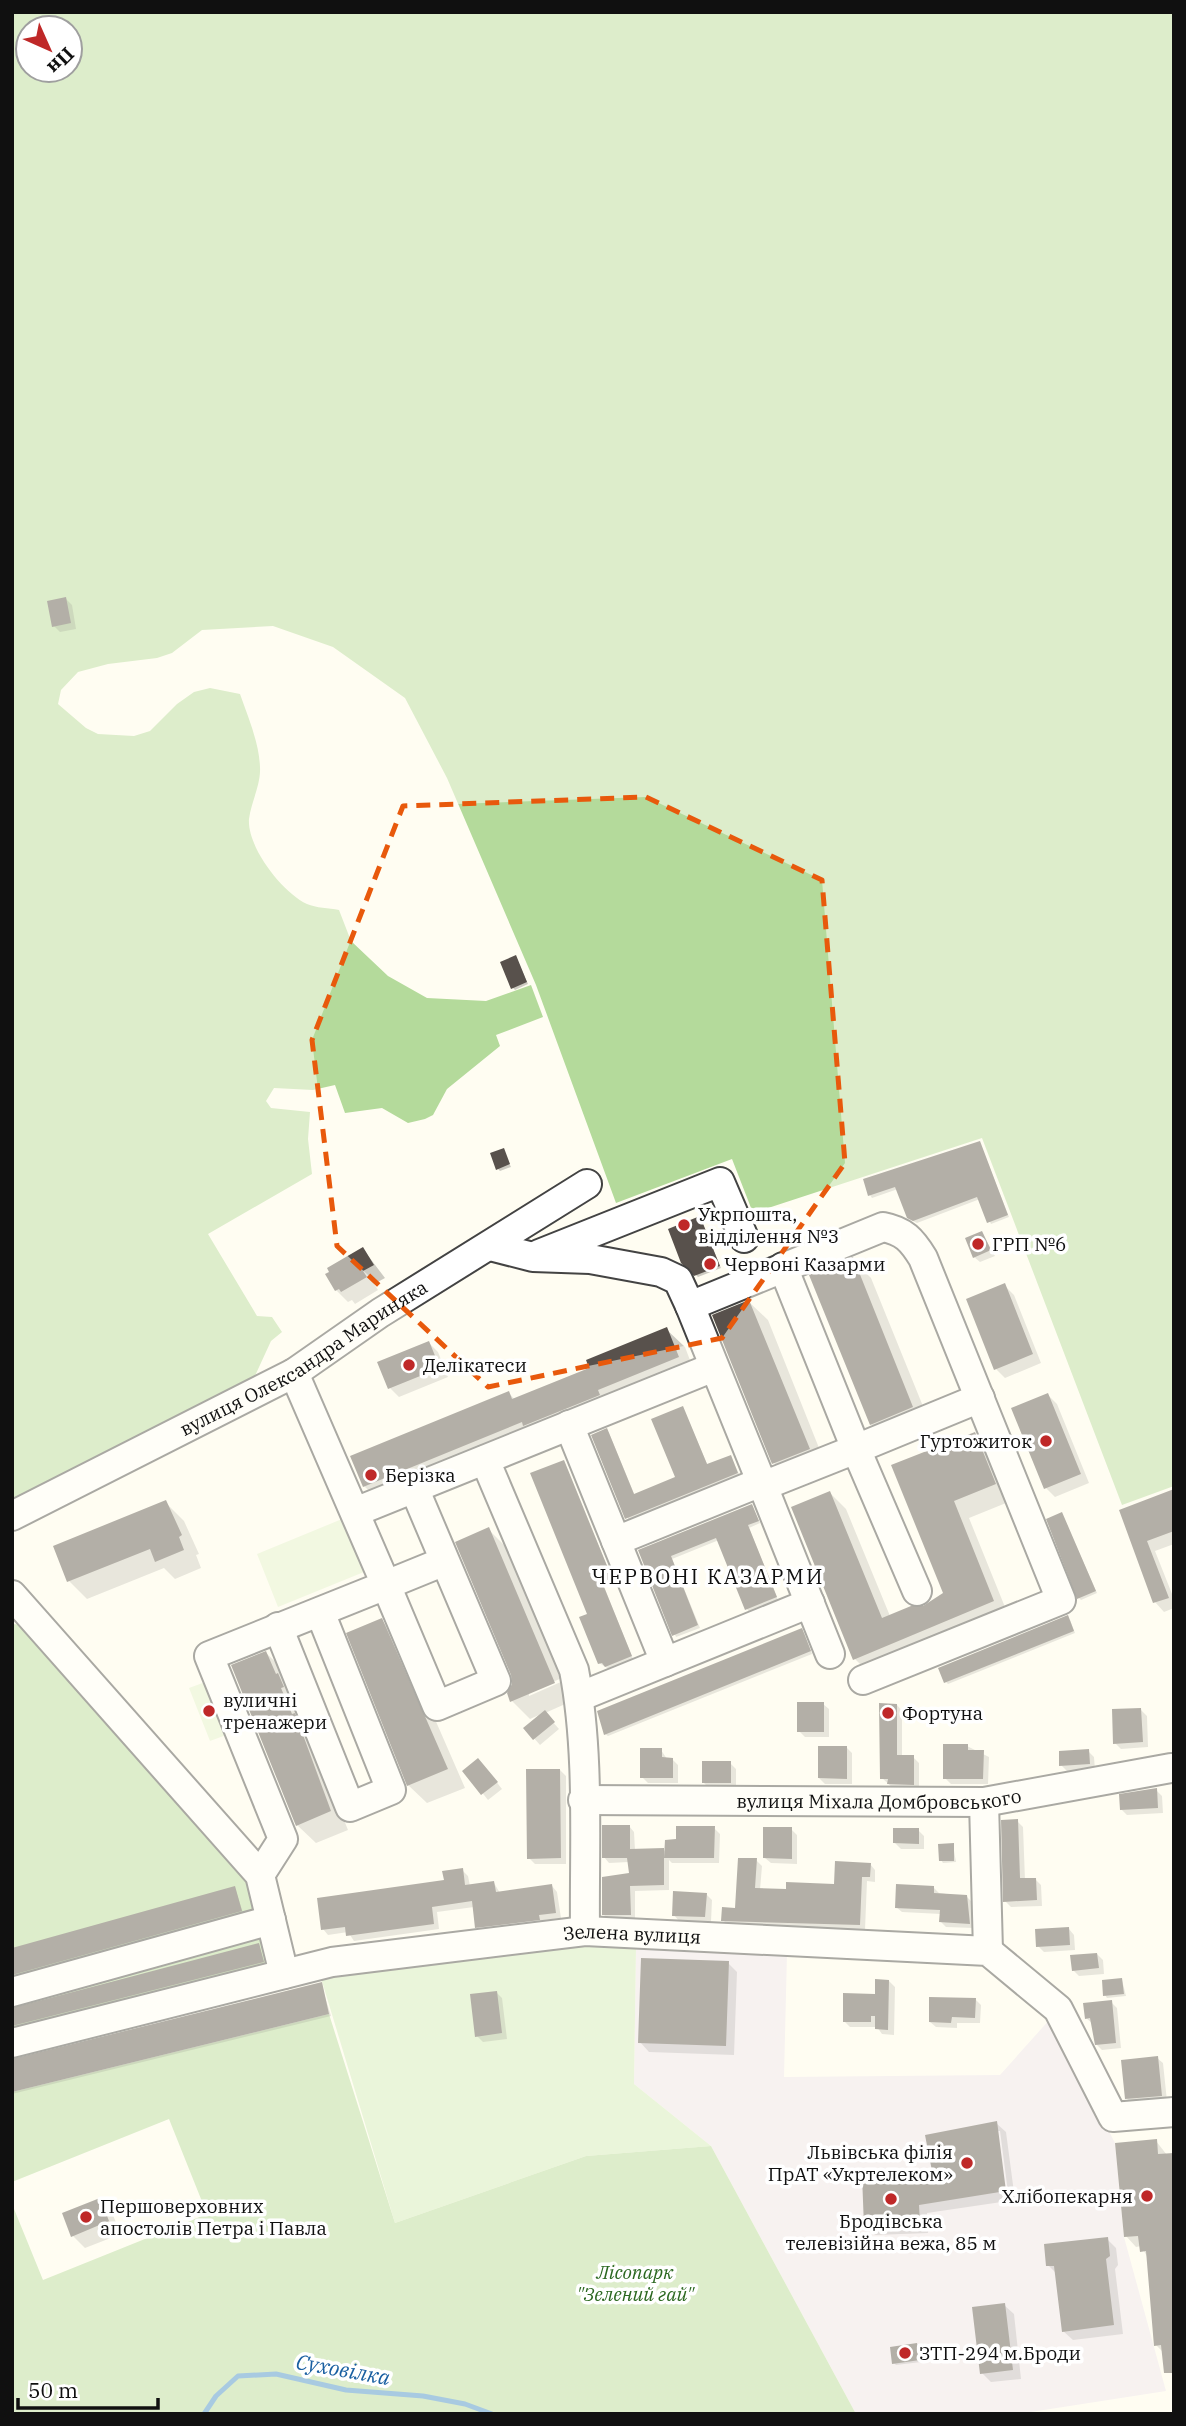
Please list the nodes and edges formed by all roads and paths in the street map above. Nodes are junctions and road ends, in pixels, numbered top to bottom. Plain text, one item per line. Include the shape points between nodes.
1 (587, 1184) dead end
2 (744, 1238) dead end
3 (490, 1246) junction
4 (533, 1257) junction
5 (783, 1267) junction
6 (690, 1306) junction
7 (714, 1367) junction
8 (294, 1373) junction
9 (980, 1398) junction
10 (569, 1425) junction
11 (856, 1449) junction
12 (485, 1460) junction
13 (762, 1484) junction
14 (414, 1488) junction
15 (355, 1512) junction
16 (12, 1516) edge
17 (616, 1541) junction
18 (445, 1561) junction
19 (386, 1585) junction
20 (917, 1591) dead end
21 (12, 1595) edge
22 (810, 1603) junction
23 (320, 1612) junction
24 (278, 1627) junction
25 (830, 1654) dead end
26 (664, 1662) junction
27 (863, 1680) dead end
28 (579, 1697) junction
29 (1171, 1768) dead end
30 (583, 1800) junction
31 (984, 1802) junction
32 (260, 1875) junction
33 (271, 1920) junction
34 (585, 1931) junction
35 (988, 1951) junction
36 (284, 1974) junction
37 (12, 1992) edge
38 (12, 2043) edge
39 (1174, 2112) edge

1 - 3 street, вулиця Олександра Мариняка
2 - 4 street via 720,1182
3 - 4 street
3 - 8 street, вулиця Олександра Мариняка
4 - 6 street via 590,1259 660,1272 678,1280
5 - 6 street
5 - 9 street via 883,1227 902,1232 923,1258
5 - 11 street
6 - 7 street
7 - 10 street
7 - 13 street
8 - 15 street
8 - 16 street, вулиця Олександра Мариняка
9 - 11 street
9 - 27 street via 1061,1600
10 - 12 street
10 - 17 street
11 - 13 street
11 - 20 street
12 - 14 street
12 - 28 street via 574,1670
13 - 17 street
13 - 22 street
14 - 15 street
14 - 18 street
15 - 19 street
17 - 26 street
18 - 19 street
18 - 19 street via 496,1681 438,1706
19 - 23 street
21 - 32 street
22 - 25 street
22 - 26 street
23 - 24 street
23 - 24 street via 391,1790 350,1807
24 - 32 street via 209,1656 283,1839
26 - 28 street
28 - 30 street
29 - 31 street, вулиця Міхала Домбровського
30 - 31 street, вулиця Міхала Домбровського
30 - 34 street
31 - 35 street
32 - 33 street
33 - 36 street
33 - 37 street
34 - 35 street, Зелена вулиця
34 - 36 street, Зелена вулиця via 332,1962
35 - 39 street via 1058,2009 1113,2117
36 - 38 street, Зелена вулиця

